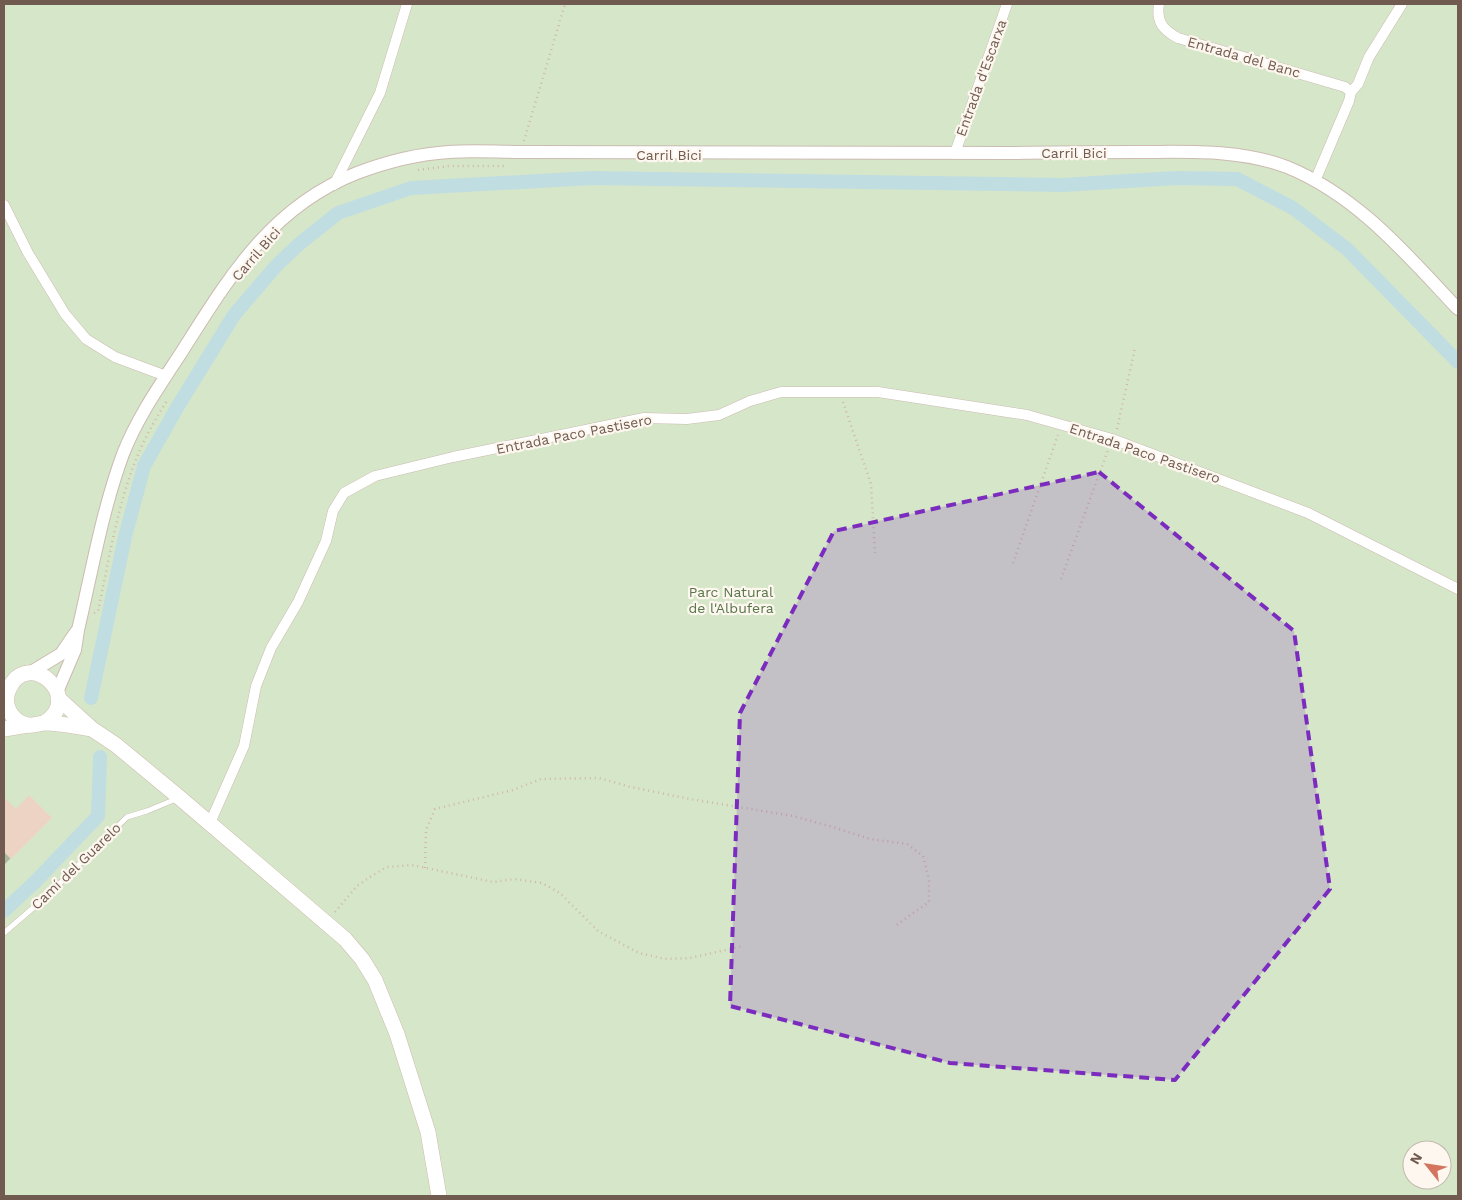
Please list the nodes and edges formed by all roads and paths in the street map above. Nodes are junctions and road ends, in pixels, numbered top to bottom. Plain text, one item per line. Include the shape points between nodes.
1 (407, 4) edge
2 (565, 4) edge
3 (1008, 4) edge
4 (1159, 4) edge
5 (1402, 4) edge
6 (1351, 92) junction
7 (521, 152) junction
8 (954, 153) junction
9 (507, 166) dead end
10 (416, 170) dead end
11 (1315, 181) junction
12 (334, 185) junction
13 (4, 205) edge
14 (1458, 309) edge
15 (1135, 348) dead end
16 (166, 376) junction
17 (839, 391) junction
18 (168, 398) dead end
19 (1062, 424) junction
20 (1113, 439) junction
21 (875, 553) dead end
22 (1014, 563) dead end
23 (1062, 579) dead end
24 (1458, 589) edge
25 (79, 624) junction
26 (28, 674) junction
27 (5, 695) edge
28 (58, 695) junction
29 (44, 723) junction
30 (28, 725) junction
31 (92, 729) junction
32 (4, 730) edge
33 (180, 798) junction
34 (210, 823) junction
35 (425, 868) junction
36 (327, 923) junction
37 (894, 926) dead end
38 (4, 933) edge
39 (743, 946) dead end
40 (439, 1196) edge

1 - 12 street via 380,93
2 - 7 path
3 - 8 street, Entrada d'Escarxa
4 - 6 street, Entrada del Banc via 1161,25 1178,38 1345,87
5 - 6 street
6 - 11 street
7 - 8 street
7 - 12 street via 449,152 406,158 357,173
8 - 11 street via 1201,152 1257,157
9 - 10 path via 450,166
11 - 14 street via 1357,208 1383,231
12 - 16 street via 320,191 278,223 252,248
13 - 16 street via 64,314 86,339 115,358
15 - 20 path
16 - 25 street via 124,454 106,509
17 - 19 street, Entrada Paco Pastisero via 878,392 1027,415
17 - 21 path via 871,484
17 - 34 street, Entrada Paco Pastisero via 781,392 719,415 687,419 644,418 584,430 375,476 344,493 333,511 326,541 302,594 271,648 256,686 244,746
18 - 25 path via 137,458 120,511 98,611
19 - 20 street, Entrada Paco Pastisero
19 - 22 path
20 - 23 path
20 - 24 street, Entrada Paco Pastisero via 1308,513
25 - 26 street via 61,654
25 - 28 street via 75,650
26 - 27 main road via 16,679
26 - 28 main road via 47,678 54,684
27 - 30 main road via 10,714
28 - 29 main road via 55,712
28 - 31 main road
29 - 30 main road
29 - 31 main road
30 - 32 main road
31 - 33 main road
33 - 34 main road
33 - 38 lane, Camí del Guarelo via 127,816 48,896
34 - 36 main road
35 - 36 path via 412,865 387,867 356,886
35 - 37 path via 426,830 436,809 513,790 541,779 599,778 690,799 793,816 870,839 907,844 923,856 929,879 929,902
35 - 39 path via 493,882 514,879 542,883 560,893 598,931 640,953 690,958
36 - 40 main road via 362,959 375,980 397,1034 428,1132

